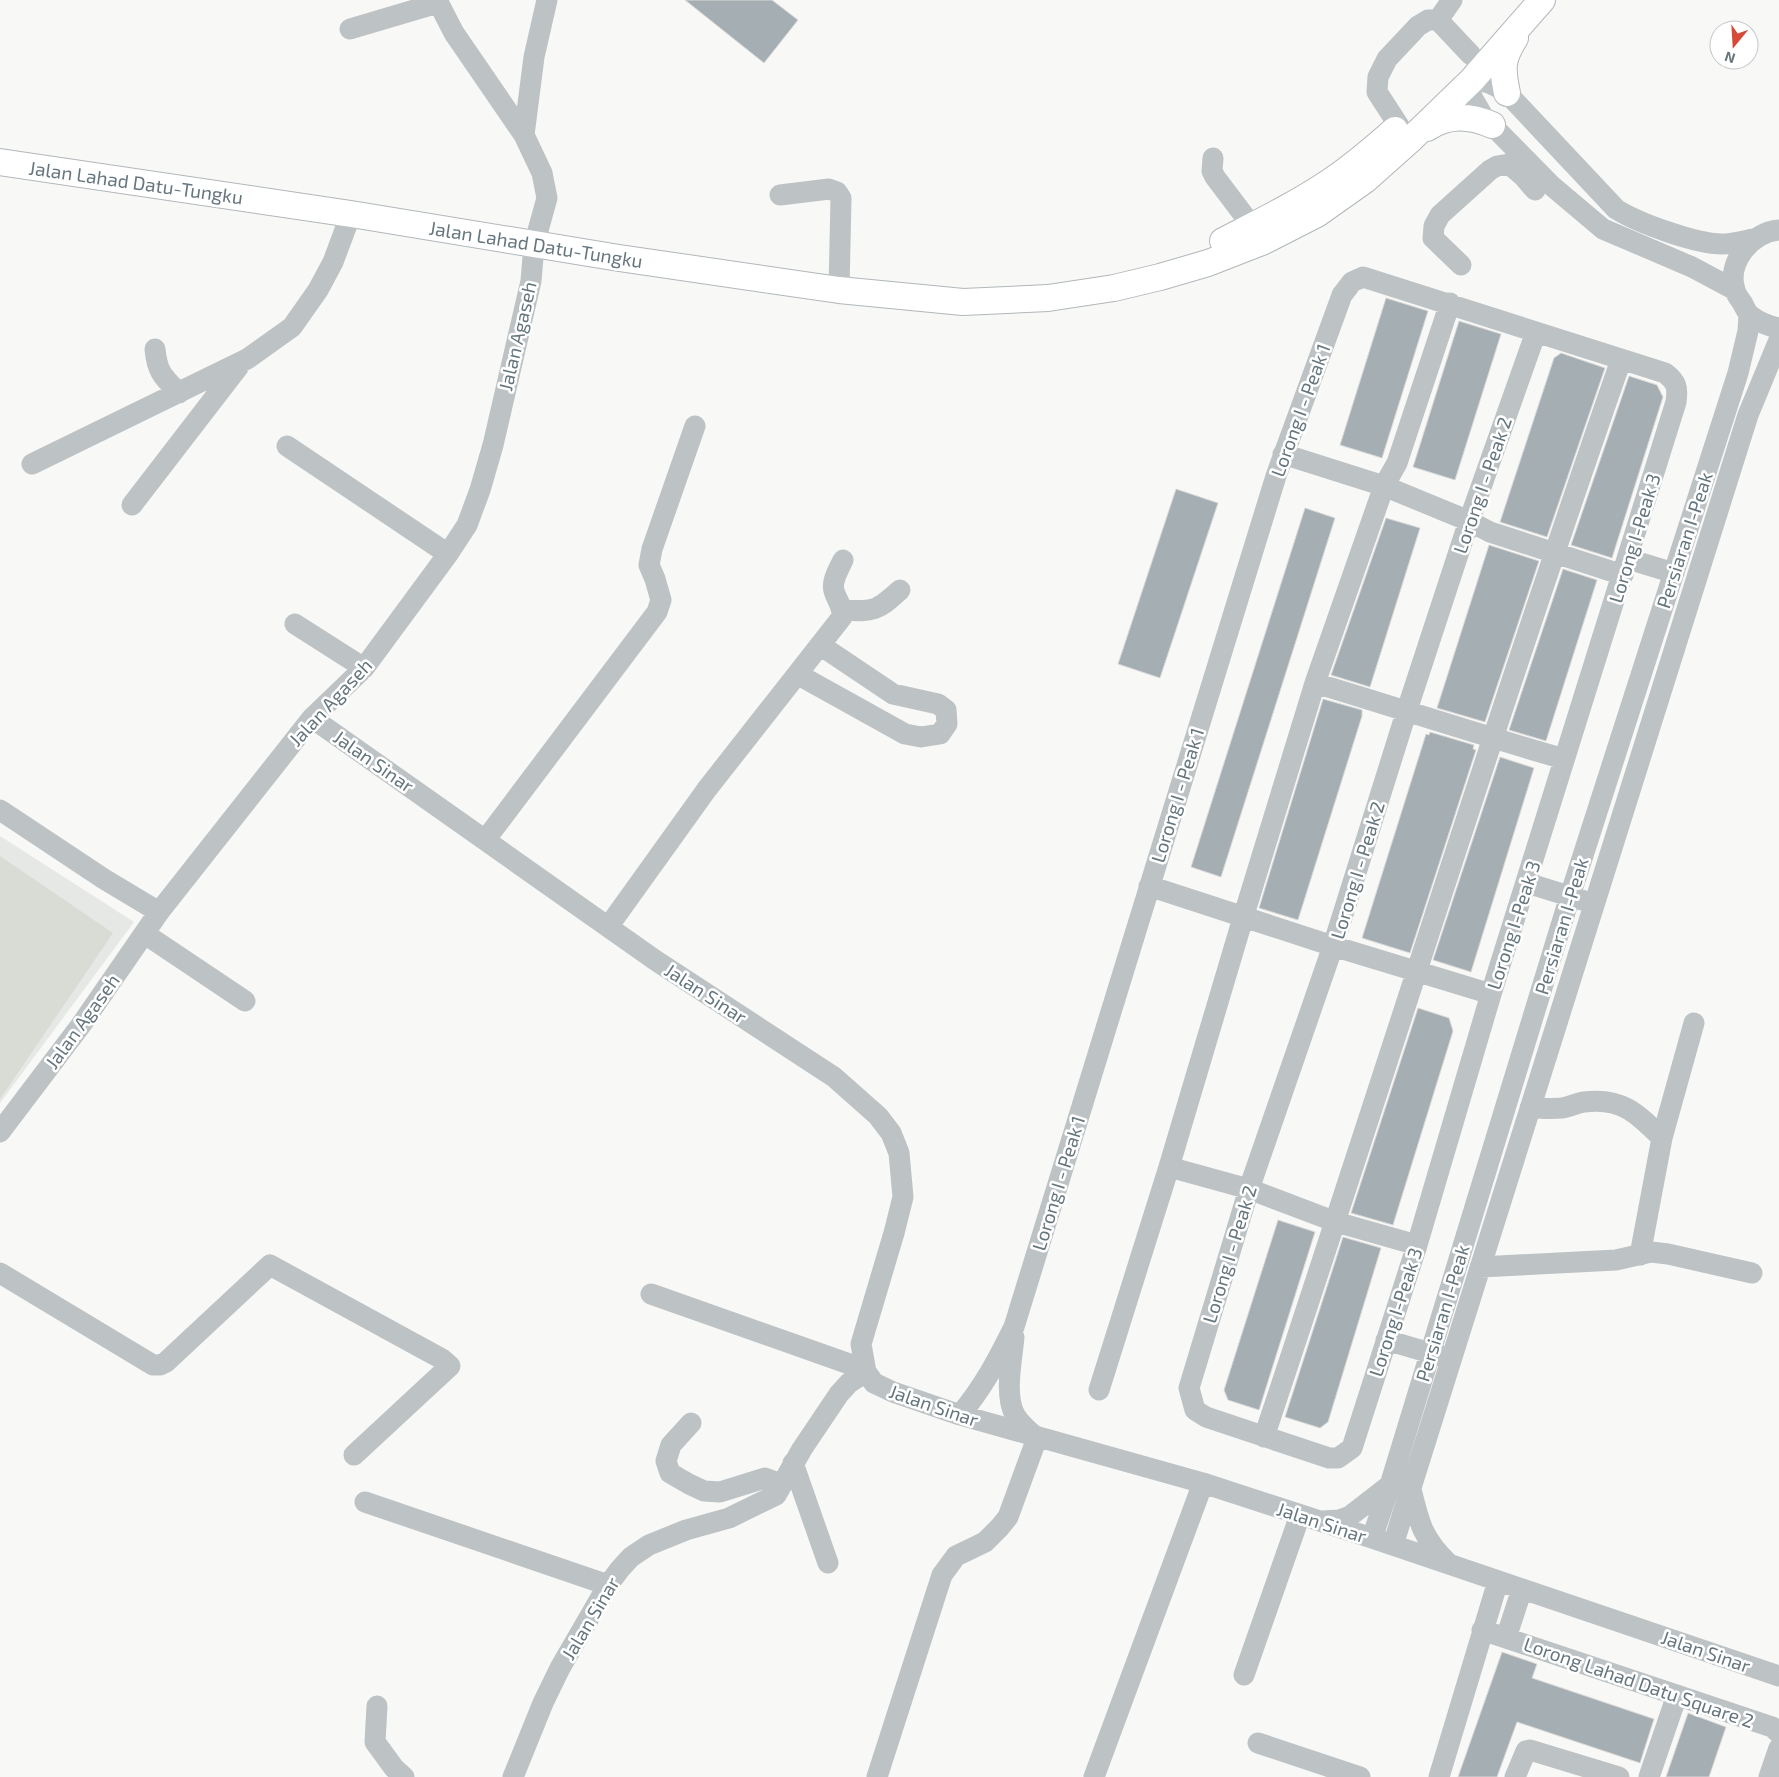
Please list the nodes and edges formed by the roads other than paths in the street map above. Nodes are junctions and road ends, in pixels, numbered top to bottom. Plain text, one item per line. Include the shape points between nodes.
1 (547, 0) edge
2 (1452, 0) edge
3 (437, 1) edge
4 (1529, 5) edge
5 (1438, 20) junction
6 (350, 29) dead end
7 (1471, 68) junction
8 (1507, 93) junction
9 (1492, 125) junction
10 (1406, 131) junction
11 (524, 135) junction
12 (1212, 158) dead end
13 (0, 162) edge
14 (1535, 190) dead end
15 (780, 195) dead end
16 (351, 214) junction
17 (1252, 226) junction
18 (1779, 230) edge
19 (1753, 239) junction
20 (534, 245) junction
21 (1461, 265) dead end
22 (839, 290) junction
23 (1735, 290) junction
24 (1074, 294) junction
25 (1450, 303) junction
26 (1749, 315) junction
27 (1779, 328) edge
28 (1536, 332) junction
29 (1779, 340) edge
30 (154, 349) dead end
31 (1621, 360) junction
32 (242, 362) junction
33 (180, 393) junction
34 (695, 426) dead end
35 (287, 446) dead end
36 (1283, 454) junction
37 (32, 464) dead end
38 (1384, 486) junction
39 (132, 505) dead end
40 (1469, 521) junction
41 (1554, 552) junction
42 (448, 554) junction
43 (843, 560) dead end
44 (1626, 567) junction
45 (1674, 573) junction
46 (900, 590) dead end
47 (843, 610) junction
48 (295, 624) dead end
49 (820, 645) junction
50 (364, 668) junction
51 (797, 674) junction
52 (1315, 683) junction
53 (1406, 710) junction
54 (312, 718) junction
55 (1492, 738) junction
56 (1564, 759) junction
57 (0, 810) edge
58 (486, 839) junction
59 (1527, 883) junction
60 (1148, 886) junction
61 (1570, 896) junction
62 (1594, 904) junction
63 (159, 912) junction
64 (1243, 918) junction
65 (608, 927) junction
66 (145, 934) junction
67 (1333, 946) junction
68 (1417, 973) junction
69 (1491, 994) junction
70 (246, 1001) dead end
71 (1694, 1023) dead end
72 (1530, 1108) junction
73 (0, 1132) edge
74 (1662, 1138) junction
75 (1169, 1167) junction
76 (1249, 1189) junction
77 (1336, 1222) junction
78 (1417, 1245) junction
79 (1640, 1255) junction
80 (1480, 1267) junction
81 (1752, 1273) dead end
82 (0, 1274) edge
83 (651, 1294) dead end
84 (1014, 1327) junction
85 (1386, 1340) junction
86 (1430, 1353) junction
87 (1451, 1359) junction
88 (866, 1372) junction
89 (1099, 1390) dead end
90 (960, 1415) junction
91 (691, 1423) dead end
92 (1264, 1437) junction
93 (1037, 1438) junction
94 (354, 1455) dead end
95 (793, 1463) junction
96 (1203, 1483) junction
97 (781, 1484) junction
98 (1390, 1485) junction
99 (1411, 1489) junction
100 (365, 1502) dead end
101 (1309, 1518) junction
102 (1372, 1538) junction
103 (1393, 1545) junction
104 (828, 1563) dead end
105 (1448, 1563) junction
106 (1498, 1581) junction
107 (608, 1586) junction
108 (1522, 1589) junction
109 (1482, 1630) junction
110 (1506, 1638) junction
111 (1244, 1675) dead end
112 (1779, 1676) edge
113 (1677, 1695) junction
114 (376, 1706) dead end
115 (1775, 1730) edge
116 (1258, 1743) dead end
117 (1779, 1748) edge
118 (404, 1777) edge
119 (513, 1777) edge
120 (877, 1777) edge
121 (1094, 1777) edge
122 (1360, 1777) edge
123 (1439, 1777) edge
124 (1515, 1777) edge
125 (1618, 1777) edge
126 (1649, 1777) edge
127 (1769, 1777) edge

1 - 11 street via 534,56
2 - 5 street
3 - 6 street
3 - 11 street, Jalan Agaseh via 454,32
4 - 7 main road, Jalan Lahad Datu-Tungku
4 - 7 main road, Jalan Lahad Datu-Tungku via 1491,34
4 - 8 main road via 1503,64
5 - 7 street
5 - 10 street via 1428,20 1418,26 1387,59 1378,77 1377,92
7 - 8 street via 1482,80
7 - 9 street via 1473,99
7 - 10 main road, Jalan Lahad Datu-Tungku
7 - 10 main road, Jalan Lahad Datu-Tungku via 1431,94
8 - 19 street via 1616,209 1630,218 1712,243
9 - 10 main road via 1457,116
9 - 23 street via 1552,186 1603,229 1692,267
10 - 17 main road, Jalan Lahad Datu-Tungku via 1289,207
10 - 24 main road, Jalan Lahad Datu-Tungku via 1365,180 1318,214 1262,242 1160,277
11 - 20 street, Jalan Agaseh via 542,173 547,198
12 - 17 street via 1215,178
13 - 16 main road, Jalan Lahad Datu-Tungku
14 - 21 street via 1509,164 1503,164 1490,170 1440,215 1434,226 1434,238
15 - 22 street via 830,189 841,198
16 - 20 main road, Jalan Lahad Datu-Tungku
16 - 32 street via 333,262 292,327
17 - 24 main road, Jalan Lahad Datu-Tungku via 1158,266
18 - 19 street
19 - 23 street via 1740,253 1734,271
20 - 22 main road, Jalan Lahad Datu-Tungku
20 - 42 street, Jalan Agaseh via 531,281 480,490 467,525
22 - 24 main road, Jalan Lahad Datu-Tungku via 963,302
23 - 26 street
25 - 28 street
25 - 36 street, Lorong I - Peak 1 via 1364,276 1352,282 1342,295
25 - 38 street via 1397,463
26 - 27 street via 1763,324
26 - 45 street, Persiaran I-Peak via 1738,373
28 - 31 street
28 - 40 street, Lorong I - Peak 2
29 - 62 street via 1748,415
30 - 33 street via 161,375
31 - 41 street
31 - 44 street, Lorong I-Peak 3 via 1665,373 1678,388
32 - 33 street
32 - 39 street
33 - 37 street
34 - 58 street via 652,549 650,565 661,600 657,612
35 - 42 street
36 - 38 street
36 - 60 street, Lorong I - Peak 1
38 - 40 street
38 - 52 street
40 - 41 street via 1490,532
40 - 53 street, Lorong I - Peak 2
41 - 44 street
41 - 55 street
42 - 50 street, Jalan Agaseh
43 - 47 street via 833,589
44 - 45 street
44 - 56 street, Lorong I-Peak 3
45 - 61 street, Persiaran I-Peak
46 - 47 street via 883,606 867,612
47 - 49 street via 842,617
48 - 50 street
49 - 51 street
49 - 51 street via 893,694 938,704 946,710 948,724 940,734 921,737 905,734
50 - 54 street, Jalan Agaseh
51 - 65 street via 707,789
52 - 53 street
52 - 64 street
53 - 55 street
53 - 67 street, Lorong I - Peak 2
54 - 58 street, Jalan Sinar
54 - 63 street, Jalan Agaseh
55 - 56 street
55 - 68 street
56 - 59 street, Lorong I-Peak 3
57 - 63 street
58 - 65 street, Jalan Sinar
59 - 61 street
59 - 69 street, Lorong I-Peak 3
60 - 64 street
60 - 84 street, Lorong I - Peak 1
61 - 62 street
61 - 86 street, Persiaran I-Peak
62 - 72 street
63 - 66 street, Jalan Agaseh
64 - 67 street
64 - 75 street
65 - 88 street, Jalan Sinar via 834,1077 878,1116 891,1133 899,1153 903,1197 861,1344
66 - 70 street
66 - 73 street, Jalan Agaseh
67 - 68 street
67 - 76 street, Lorong I - Peak 2
68 - 69 street
68 - 77 street
69 - 78 street, Lorong I-Peak 3
71 - 74 street
72 - 74 street via 1562,1108 1603,1100 1618,1103
72 - 80 street
74 - 79 street
75 - 76 street
75 - 89 street
76 - 77 street
76 - 92 street, Lorong I - Peak 2 via 1189,1388 1195,1410 1206,1418
77 - 78 street
77 - 92 street
78 - 85 street, Lorong I-Peak 3
79 - 80 street via 1616,1260
79 - 81 street via 1651,1252 1668,1254
80 - 87 street
82 - 94 street via 153,1365 160,1365 270,1265 450,1366
83 - 88 street
84 - 90 street, Lorong I - Peak 1 via 980,1391
84 - 93 street, Lorong I - Peak 1 via 1010,1400 1015,1415
85 - 86 street
85 - 92 street, Lorong I-Peak 3 via 1352,1448 1338,1458 1329,1458
86 - 87 street
86 - 98 street, Persiaran I-Peak
87 - 99 street
88 - 90 street, Jalan Sinar via 874,1383 893,1392
88 - 95 street, Jalan Sinar via 839,1394
90 - 93 street, Jalan Sinar
91 - 97 street via 672,1445 666,1461 670,1473 704,1491 720,1492 765,1478
93 - 96 street, Jalan Sinar
93 - 120 street via 1008,1517 986,1542 956,1556 942,1575
95 - 97 street, Jalan Sinar
95 - 104 street
96 - 101 street, Jalan Sinar
96 - 121 street
97 - 107 street, Jalan Sinar via 776,1495 729,1518 649,1545 631,1557
98 - 101 street via 1350,1516 1339,1520
98 - 102 street, Persiaran I-Peak
99 - 103 street
99 - 105 street via 1425,1536
100 - 107 street
101 - 102 street, Jalan Sinar
101 - 111 street
102 - 103 street, Jalan Sinar
103 - 105 street, Jalan Sinar
105 - 106 street, Jalan Sinar
106 - 108 street, Jalan Sinar
106 - 109 street
107 - 119 street, Jalan Sinar via 560,1668
108 - 110 street
108 - 112 street, Jalan Sinar
109 - 110 street, Lorong Lahad Datu Square 2
109 - 123 street
110 - 113 street, Lorong Lahad Datu Square 2
113 - 115 street, Lorong Lahad Datu Square 2
113 - 126 street
114 - 118 street via 375,1742
116 - 122 street
117 - 127 street
124 - 125 street via 1523,1755 1530,1750

